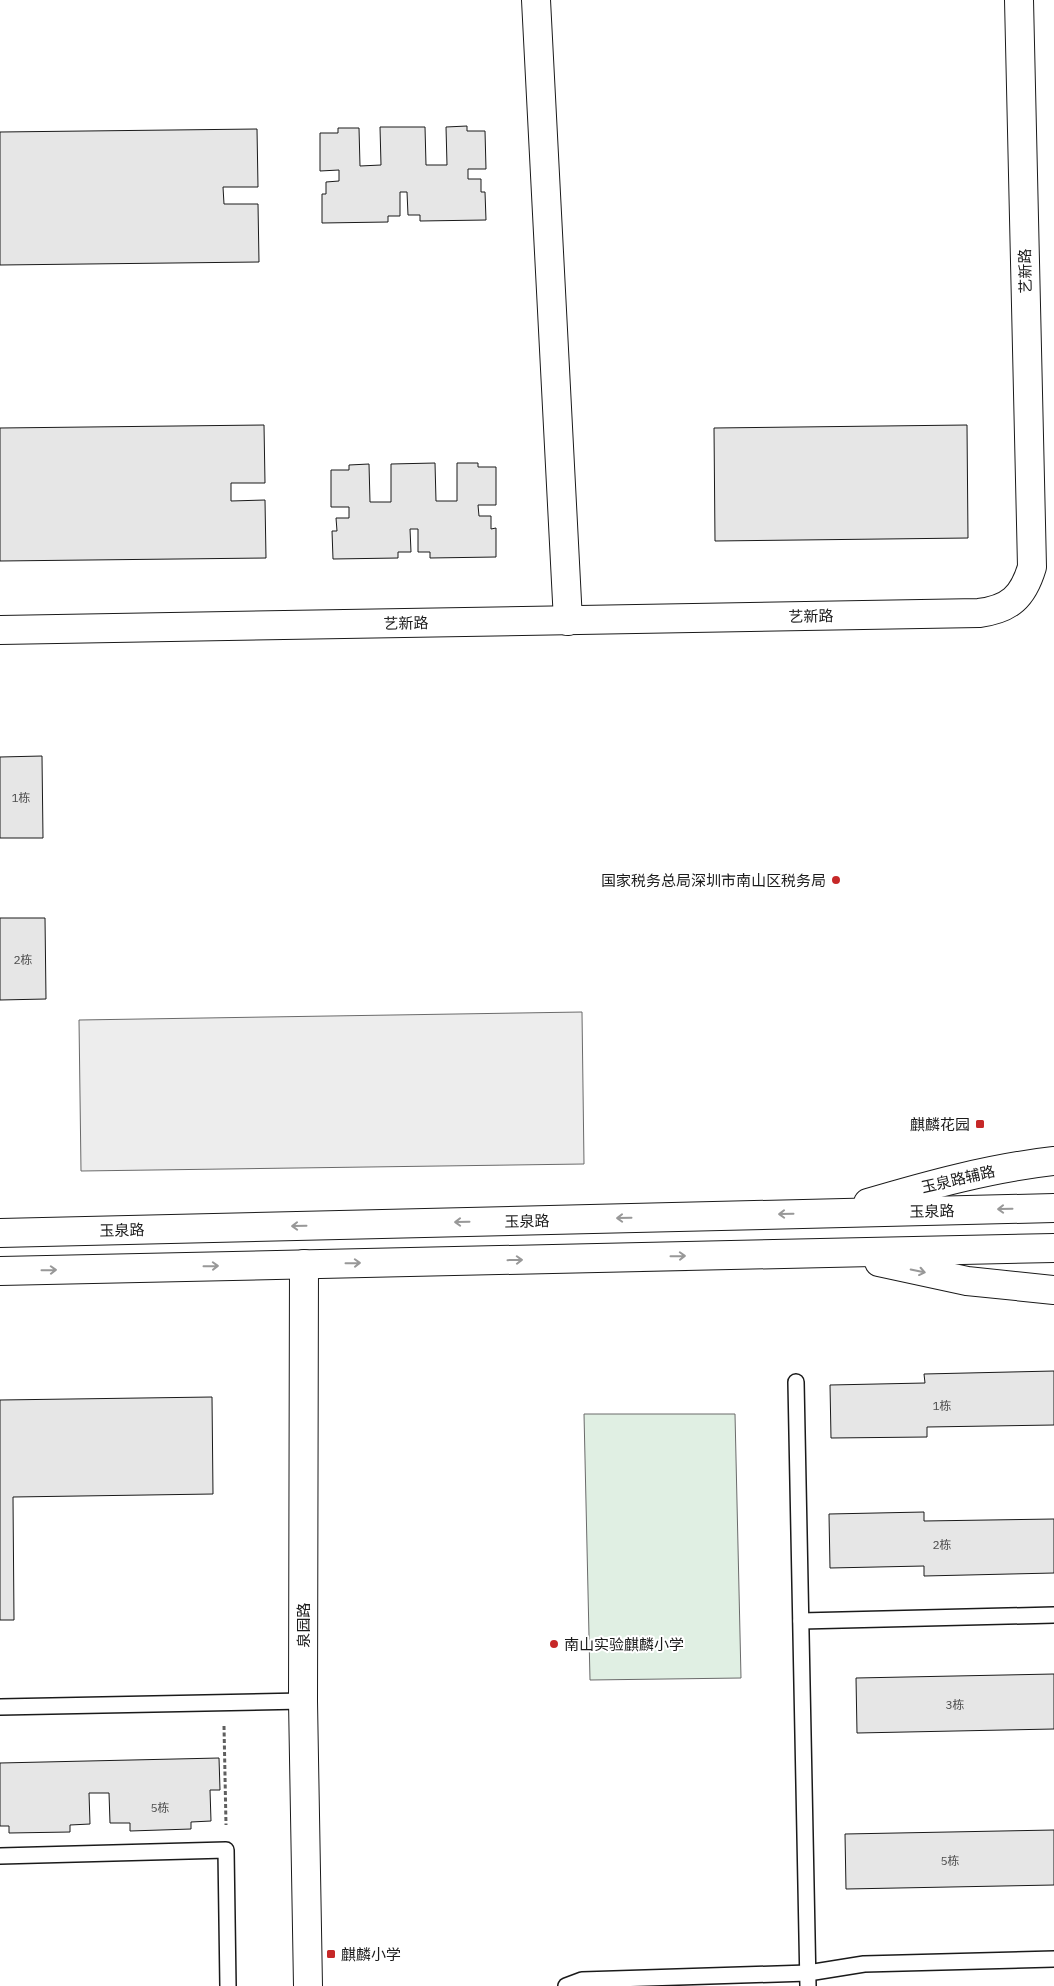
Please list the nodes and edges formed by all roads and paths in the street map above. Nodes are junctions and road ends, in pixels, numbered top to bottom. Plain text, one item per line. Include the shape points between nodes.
1 (536, 0) edge
2 (1019, 0) edge
3 (568, 620) junction
4 (0, 630) edge
5 (1054, 1161) edge
6 (1054, 1208) edge
7 (835, 1213) junction
8 (0, 1233) edge
9 (1054, 1248) edge
10 (836, 1253) junction
11 (304, 1264) junction
12 (0, 1270) edge
13 (1054, 1290) edge
14 (796, 1382) dead end
15 (1054, 1615) edge
16 (801, 1621) junction
17 (303, 1701) junction
18 (224, 1703) junction
19 (0, 1707) edge
20 (226, 1850) junction
21 (0, 1856) edge
22 (1054, 1959) edge
23 (808, 1980) edge
24 (228, 1986) edge
25 (308, 1986) edge
26 (566, 1986) edge

1 - 3 street
2 - 3 street, 艺新路 via 1032,567 1028,582 1019,595 1008,605 979,613
3 - 4 street, 艺新路
5 - 7 street, 玉泉路辅路 via 929,1185
6 -> 7 street, 玉泉路
7 -> 8 street, 玉泉路
9 - 10 street
11 -> 10 street
10 -> 13 street via 967,1281
12 -> 11 street
11 - 17 street, 泉园路
14 - 16 lane
15 - 16 lane
16 - 23 lane
17 - 18 lane
17 - 25 street, 泉园路
18 - 19 lane
18 - 20 path
20 - 21 lane
20 - 24 lane
22 - 23 lane via 864,1964
23 - 26 lane via 582,1980

